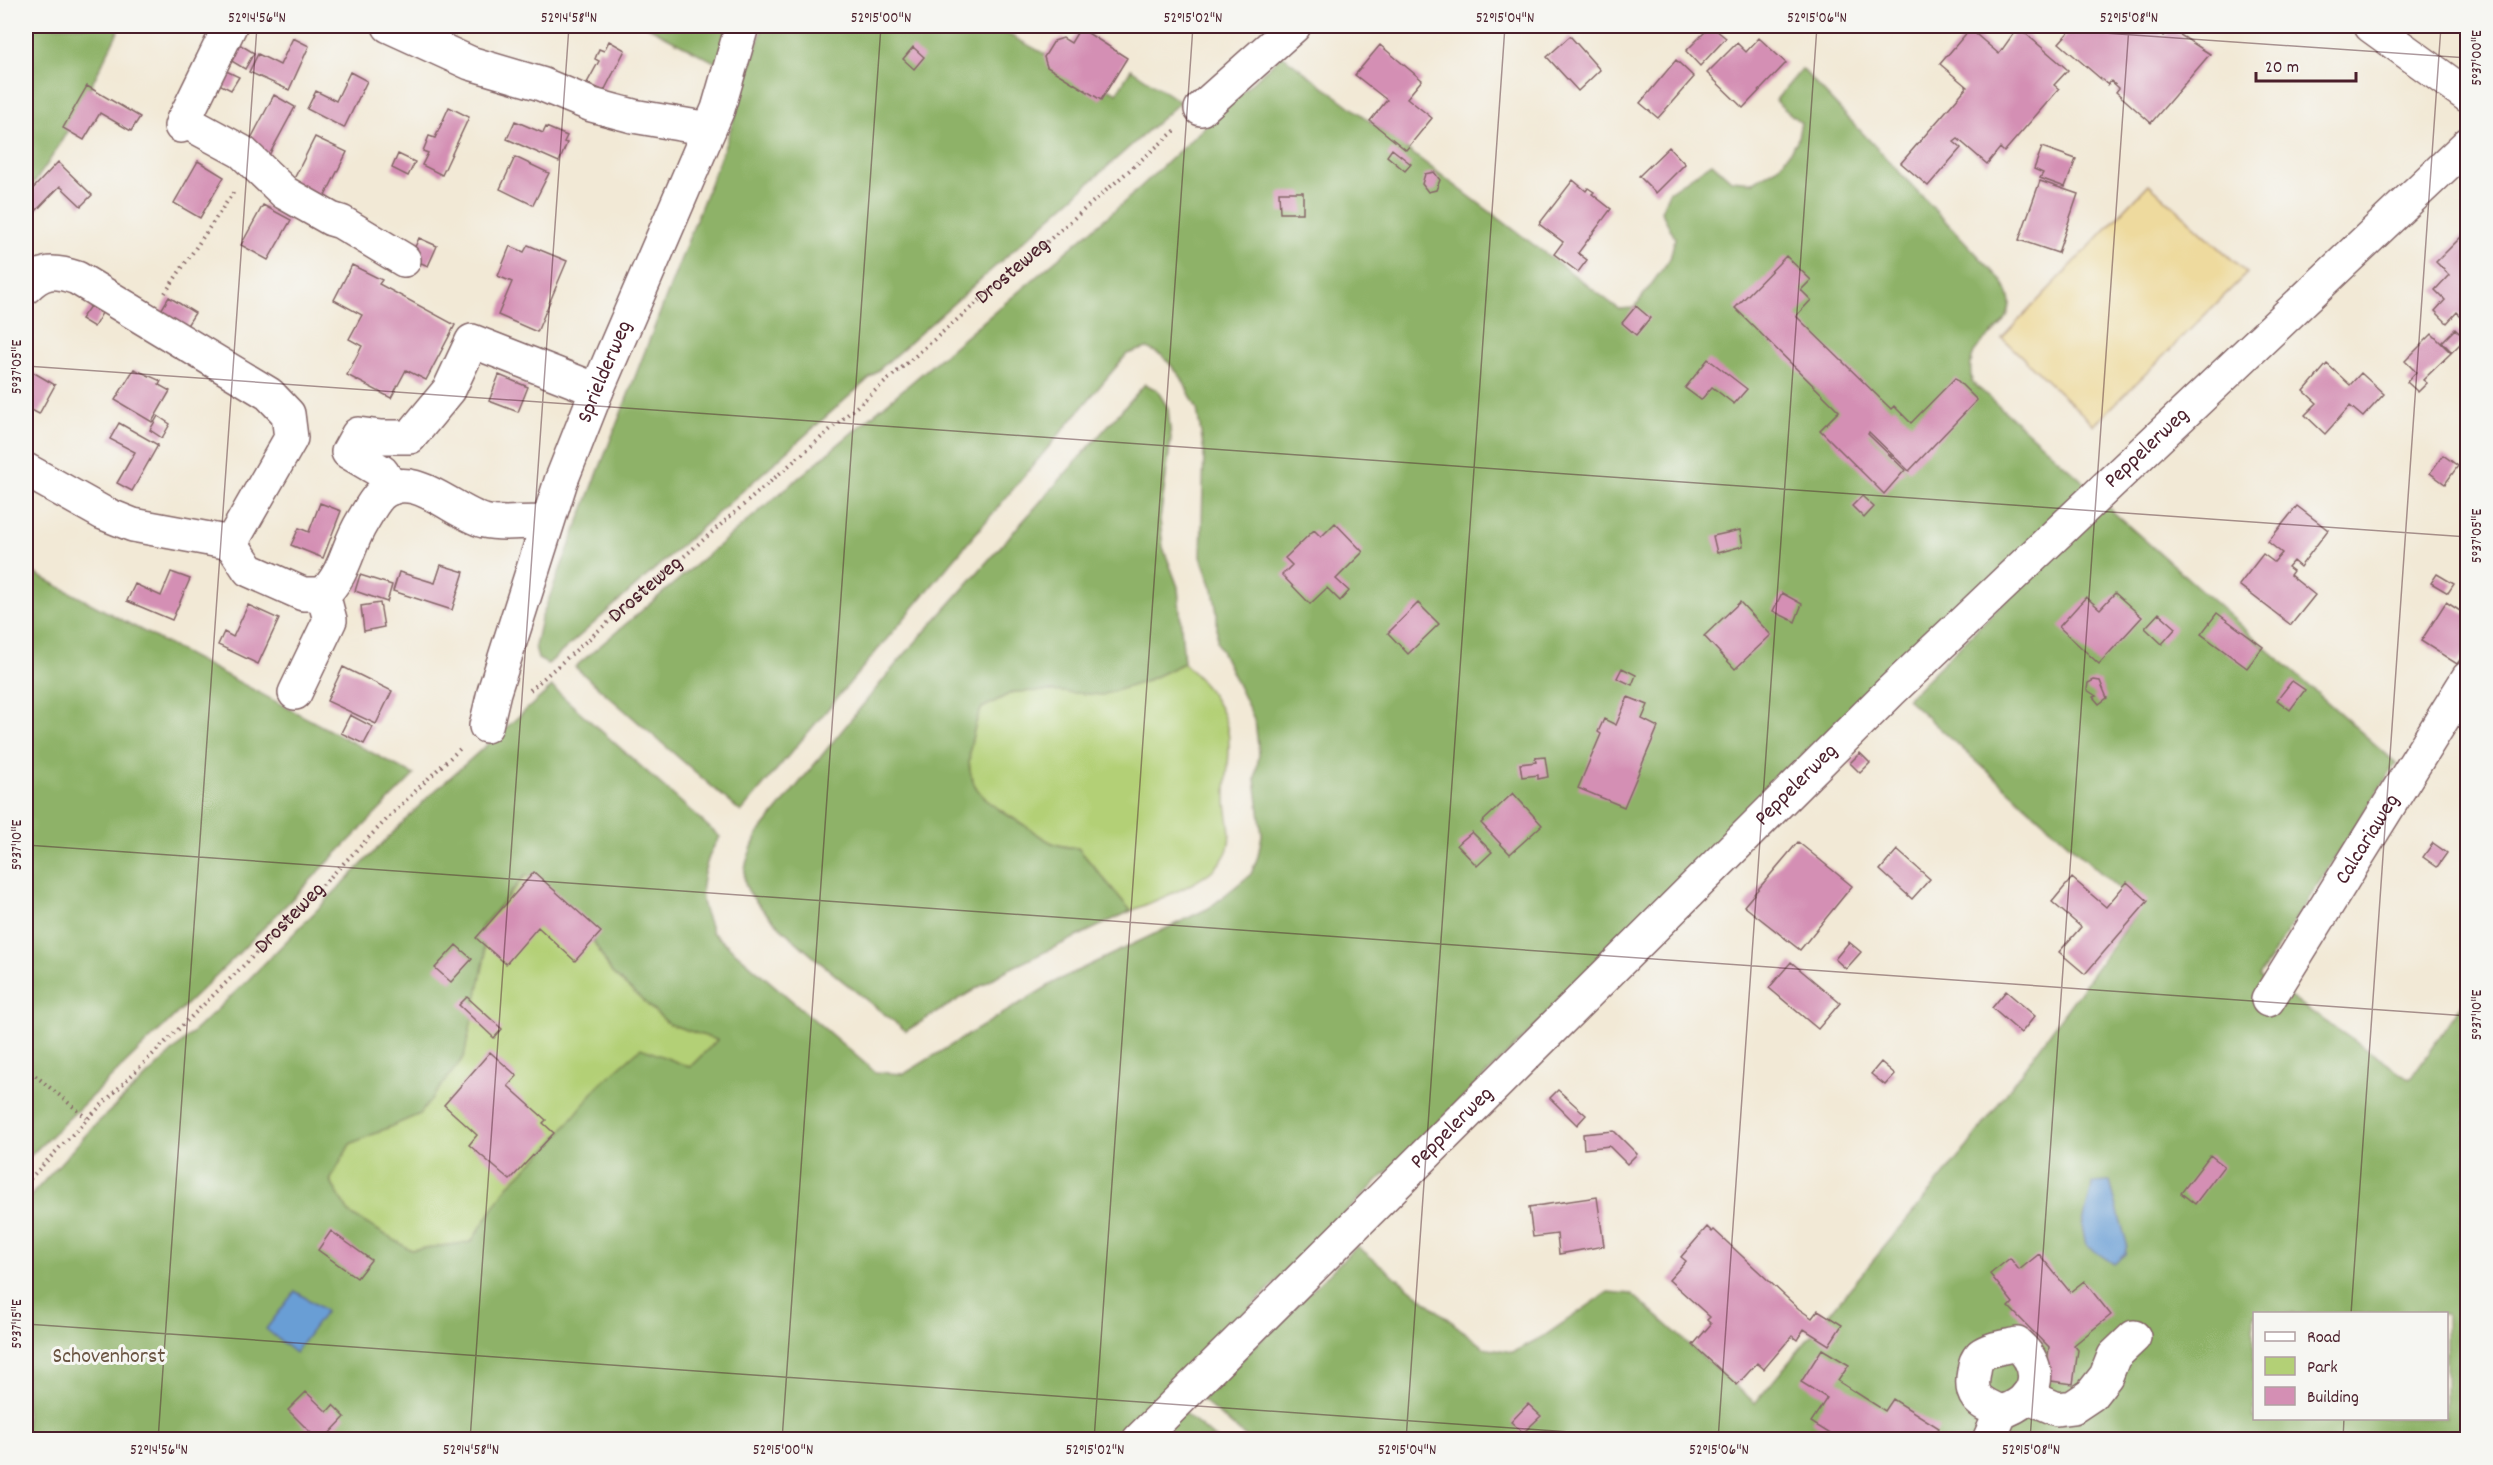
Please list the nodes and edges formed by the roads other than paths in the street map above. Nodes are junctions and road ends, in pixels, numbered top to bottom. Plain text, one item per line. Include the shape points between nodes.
1 (230, 26) edge
2 (389, 26) edge
3 (742, 26) edge
4 (1294, 26) edge
5 (2371, 26) edge
6 (2468, 96) edge
7 (1201, 109) road end
8 (709, 129) junction
9 (2468, 144) edge
10 (404, 260) dead end
11 (26, 287) edge
12 (597, 390) junction
13 (26, 470) edge
14 (392, 488) junction
15 (547, 523) junction
16 (231, 543) junction
17 (323, 594) junction
18 (2468, 678) edge
19 (295, 693) dead end
20 (486, 726) road end
21 (2268, 1000) dead end
22 (2134, 1336) dead end
23 (2006, 1416) edge
24 (1138, 1440) edge

1 - 10 street via 182,123 242,152 285,193
2 - 8 street via 470,63 541,84 592,105
3 - 8 street, Sprielderweg
4 - 7 street
5 - 6 street
8 - 12 street, Sprielderweg
9 - 24 street, Peppelerweg via 1891,691
11 - 16 street via 39,274 57,271 77,278 268,394 288,414 291,438
12 - 14 street via 472,341 449,390 410,437 358,434 348,452 382,472
12 - 15 street, Sprielderweg
13 - 16 street via 103,513 133,525
14 - 15 street via 403,484 417,487 485,521
14 - 17 street via 379,495 360,525 335,583
15 - 20 street, Sprielderweg
16 - 17 street via 249,570 303,594
17 - 19 street via 330,620
18 - 21 street, Calcariaweg
22 - 23 street via 2114,1356 2106,1376 2091,1395 2073,1407

